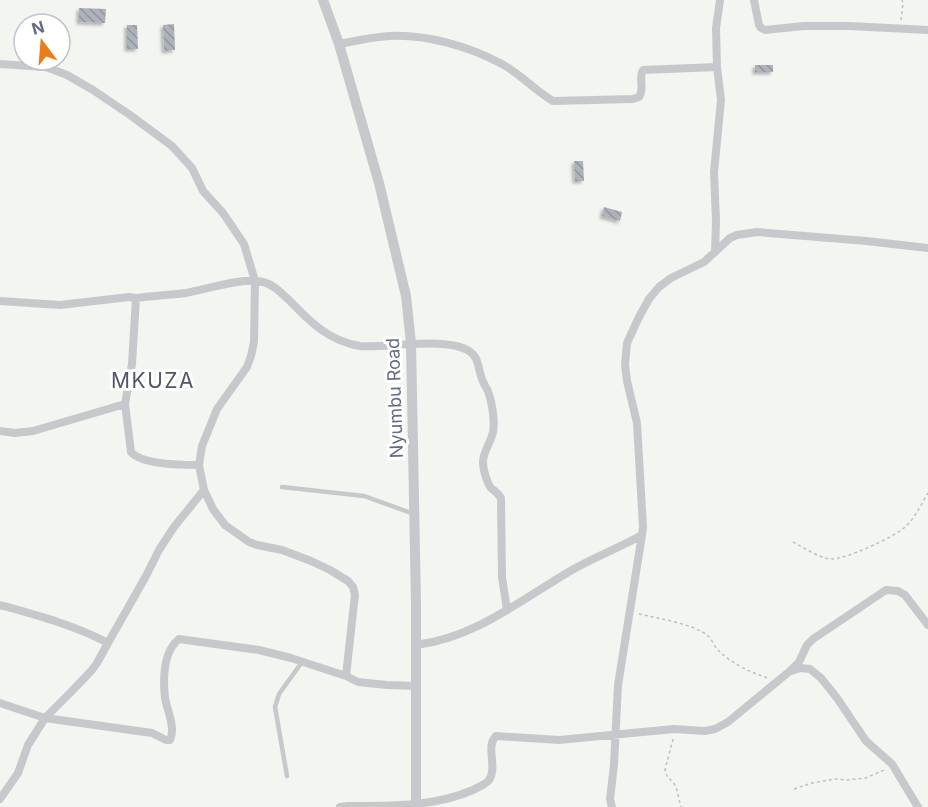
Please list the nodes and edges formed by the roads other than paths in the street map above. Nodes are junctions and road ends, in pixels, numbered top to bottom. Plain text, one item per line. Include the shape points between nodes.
1 (323, 0) edge
2 (720, 0) edge
3 (754, 0) edge
4 (928, 30) edge
5 (339, 44) junction
6 (0, 64) edge
7 (717, 68) junction
8 (928, 248) edge
9 (716, 252) junction
10 (255, 281) junction
11 (136, 298) junction
12 (0, 301) edge
13 (411, 343) junction
14 (125, 404) junction
15 (0, 431) edge
16 (199, 465) junction
17 (282, 487) dead end
18 (204, 490) junction
19 (414, 514) junction
20 (642, 536) junction
21 (0, 605) edge
22 (507, 610) junction
23 (928, 625) edge
24 (108, 643) junction
25 (416, 645) junction
26 (302, 662) junction
27 (790, 671) junction
28 (346, 676) junction
29 (416, 686) junction
30 (0, 703) edge
31 (45, 718) junction
32 (616, 735) junction
33 (287, 776) dead end
34 (0, 799) edge
35 (416, 806) edge
36 (340, 807) edge
37 (612, 807) edge
38 (918, 807) edge

1 - 5 street, Nyumbu Road
2 - 7 street
3 - 4 street via 759,25 765,30 804,26
5 - 7 street via 389,36 444,42 500,63 553,101 633,99 642,93 644,70
5 - 13 street, Nyumbu Road via 398,259
6 - 10 street via 46,67 67,75 172,146 192,168 203,191 244,244
7 - 9 street via 721,100 714,172
8 - 9 street via 757,232 730,238
9 - 20 street via 658,287 627,343 627,381 637,423
10 - 11 street
10 - 13 street via 276,288 314,325 338,340 362,346
10 - 16 street via 251,356 213,417
11 - 12 street via 60,305
11 - 14 street
13 - 19 street, Nyumbu Road
13 - 22 street via 468,350 475,356 487,389 493,426 483,462 491,487 501,498 502,577
14 - 15 street via 33,431
14 - 16 street via 131,452 135,457
16 - 18 street
17 - 19 lane via 364,496
18 - 24 street via 164,542
18 - 28 street via 225,525 249,542 312,561 354,587
19 - 25 street, Nyumbu Road
20 - 22 street via 587,561
20 - 32 street via 618,685
21 - 24 street
22 - 25 street via 462,634
23 - 27 street via 905,595 886,590 813,639
24 - 31 street via 98,663
25 - 29 street, Nyumbu Road
26 - 28 street
26 - 31 street via 259,650 179,639 165,665 170,740 152,733
26 - 33 lane via 279,694 275,707
27 - 32 street via 716,729
27 - 38 street via 810,669 821,678 866,741 892,764
28 - 29 street via 358,681
29 - 35 street, Nyumbu Road
30 - 31 street
31 - 34 street via 28,745 18,773
32 - 35 street via 558,740 496,736 491,743 493,764 487,782 460,796
32 - 37 street
35 - 36 street

